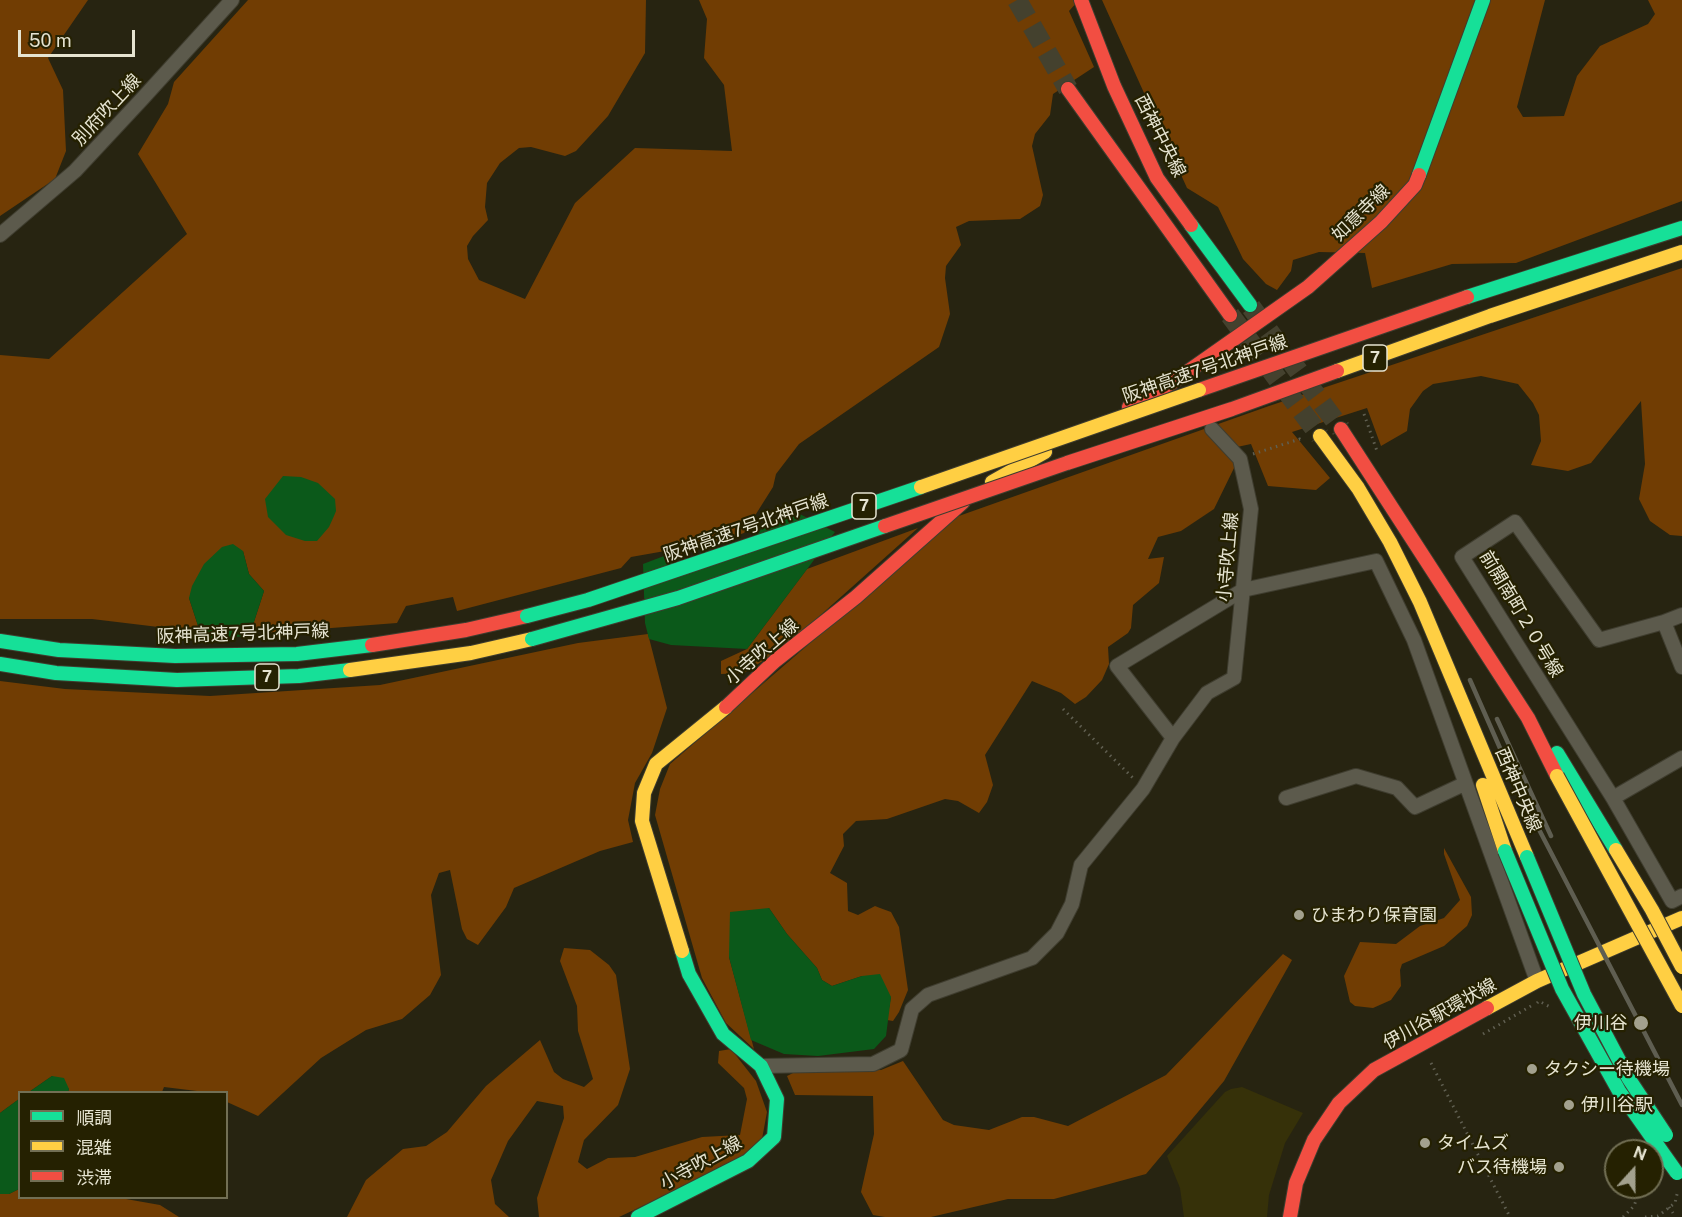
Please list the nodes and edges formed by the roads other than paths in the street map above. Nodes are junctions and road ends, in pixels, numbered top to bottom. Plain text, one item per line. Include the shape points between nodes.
1 (232, 0) edge
2 (1081, 0) edge
3 (1483, 0) edge
4 (1068, 89) tunnel mouth
5 (1682, 228) edge
6 (0, 235) edge
7 (1682, 252) edge
8 (1250, 305) tunnel mouth
9 (1230, 315) tunnel mouth
10 (1173, 382) joint
11 (1212, 429) dead end
12 (1341, 429) tunnel mouth
13 (1320, 436) tunnel mouth
14 (1445, 586) junction
15 (1243, 590) junction
16 (1682, 615) edge
17 (1664, 622) junction
18 (0, 641) edge
19 (1437, 642) junction
20 (0, 664) edge
21 (1682, 668) edge
22 (1173, 738) junction
23 (1682, 758) edge
24 (1464, 784) junction
25 (1286, 798) dead end
26 (1612, 798) junction
27 (1682, 896) edge
28 (1682, 918) edge
29 (1682, 966) edge
30 (1537, 981) junction
31 (1682, 1006) edge
32 (761, 1066) junction
33 (1682, 1160) edge
34 (1679, 1181) edge
35 (638, 1217) edge
36 (1290, 1217) edge

1 - 6 street, 別府吹上線 via 75,171
2 - 8 main road, 西神中央線 via 1114,86 1157,178
3 - 10 main road, 如意寺線 via 1415,184 1381,222 1308,287
4 - 9 main road
5 - 18 main road, 阪神高速7号北神戸線 / 7, bridge via 1494,288 703,562 527,616 466,630 297,654 175,656 59,650
7 - 20 main road, 7, bridge via 678,598 532,639 390,666 299,676 177,680 56,673
10 - 32 main road, 小寺吹上線 via 977,491 656,764 644,793 642,821 688,974 723,1034
11 - 15 street, 小寺吹上線 via 1240,459 1251,509
12 - 14 main road
13 - 19 main road, 西神中央線 via 1358,488 1390,542
14 - 29 main road, bridge via 1551,741
14 - 31 main road, bridge via 1527,718
15 - 22 street, 小寺吹上線 via 1234,678 1207,693
15 - 22 street via 1117,666
15 - 24 street via 1377,561 1414,640
16 - 17 street, 前開南町２０号線
17 - 21 street
17 - 26 street, 前開南町２０号線 via 1599,640 1515,522 1462,556
19 - 33 main road, 西神中央線, bridge via 1584,994 1629,1079
19 - 34 main road, bridge via 1505,851 1562,989 1619,1091
22 - 32 street, 小寺吹上線 via 1143,789 1081,866 1072,904 1057,933 1032,958 928,995 912,1009 901,1050 873,1064
23 - 26 street
24 - 25 street via 1415,807 1397,788 1356,776
24 - 30 street
26 - 27 street, 前開南町２０号線 via 1672,901
28 - 30 main road, 伊川谷駅環状線
30 - 36 main road, 伊川谷駅環状線 via 1374,1070 1339,1103 1314,1140 1296,1183
32 - 35 main road, 小寺吹上線 via 777,1099 774,1137 748,1161

